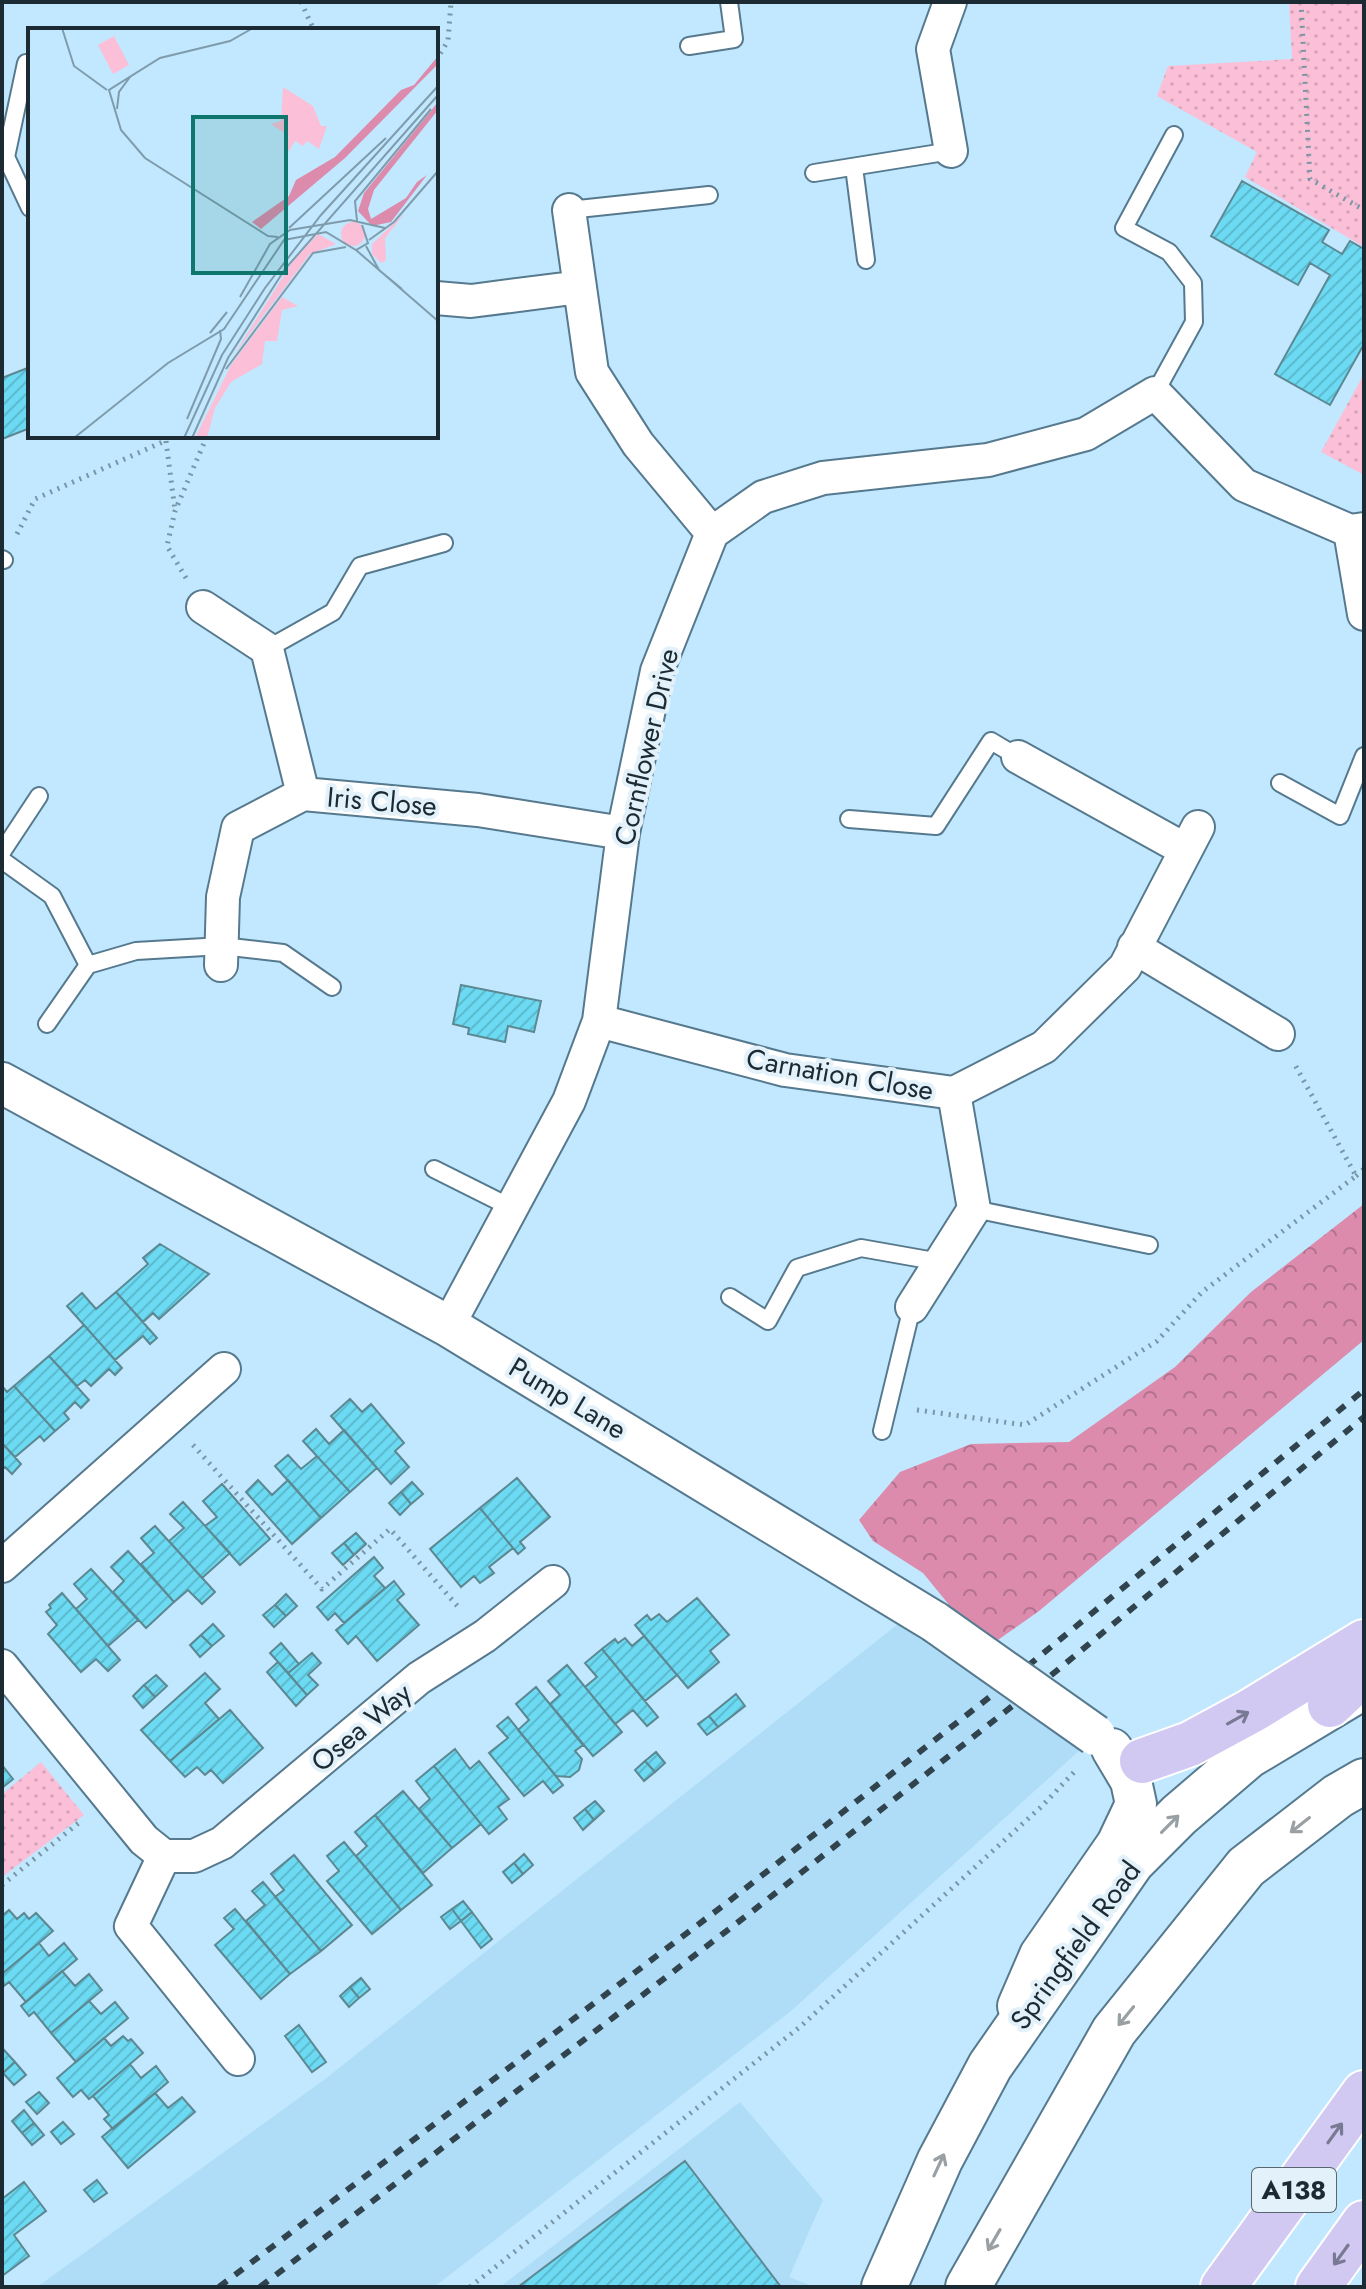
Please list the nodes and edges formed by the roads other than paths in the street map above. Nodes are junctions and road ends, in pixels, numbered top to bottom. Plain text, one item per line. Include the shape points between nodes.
1 (729, 2) edge
2 (950, 2) edge
3 (689, 46) dead end
4 (28, 64) edge
5 (1174, 135) dead end
6 (951, 151) joint
7 (4, 157) edge
8 (854, 167) junction
9 (814, 173) dead end
10 (709, 195) dead end
11 (28, 204) edge
12 (569, 210) joint
13 (866, 260) dead end
14 (580, 287) junction
15 (438, 298) edge
16 (1155, 393) junction
17 (1357, 530) edge
18 (712, 533) junction
19 (444, 543) dead end
20 (203, 607) road end
21 (1364, 614) edge
22 (267, 649) junction
23 (1364, 756) edge
24 (1018, 757) joint
25 (1280, 783) dead end
26 (303, 794) junction
27 (39, 796) dead end
28 (849, 819) dead end
29 (623, 833) junction
30 (2, 852) edge
31 (2, 860) edge
32 (1134, 947) junction
33 (221, 955) junction
34 (88, 965) junction
35 (332, 987) dead end
36 (599, 1021) junction
37 (47, 1024) dead end
38 (1278, 1034) road end
39 (2, 1083) edge
40 (954, 1093) junction
41 (434, 1169) dead end
42 (512, 1208) junction
43 (974, 1209) junction
44 (1149, 1245) dead end
45 (940, 1262) junction
46 (730, 1297) dead end
47 (912, 1307) joint
48 (448, 1326) junction
49 (224, 1369) dead end
50 (882, 1431) dead end
51 (2, 1566) edge
52 (553, 1582) dead end
53 (1364, 1642) edge
54 (2, 1666) edge
55 (1364, 1673) edge
56 (1347, 1696) edge
57 (1113, 1747) junction
58 (1248, 1756) junction
59 (1364, 1781) edge
60 (164, 1856) junction
61 (999, 2050) junction
62 (238, 2059) dead end
63 (1364, 2093) edge
64 (1364, 2223) edge
65 (884, 2287) edge
66 (968, 2287) edge
67 (1223, 2287) edge
68 (1318, 2287) edge

1 - 3 lane via 734,39
2 - 6 street via 933,49
4 - 7 lane
5 - 16 lane via 1124,228 1169,252 1193,283 1194,322
6 - 8 lane
7 - 11 lane
8 - 9 lane
8 - 13 lane
10 - 12 lane
12 - 14 street
14 - 15 street via 471,301
14 - 18 street via 592,372 638,444
16 - 17 street via 1244,485
16 - 18 street via 1086,434 988,460 823,478 763,497
17 - 21 street
18 - 29 street, Cornflower Drive via 657,671
19 - 22 lane via 360,566 333,612
20 - 22 street
22 - 26 street
23 - 25 lane via 1340,816
24 - 28 lane via 991,741 936,826
24 - 32 street, Carnation Close via 1191,838
26 - 29 street, Iris Close via 478,810
26 - 33 street, Iris Close via 238,828 223,897
27 - 30 lane
29 - 36 street, Cornflower Drive
31 - 34 lane via 52,896
32 - 38 street
32 - 40 street, Carnation Close via 1125,967 1044,1047
33 - 34 lane via 136,951
33 - 35 lane via 283,953
34 - 37 lane
36 - 40 street, Carnation Close via 785,1070
36 - 42 street, Cornflower Drive via 569,1101
39 - 48 street, Pump Lane
40 - 43 street
41 - 42 lane
42 - 48 street, Cornflower Drive
43 - 44 lane
43 - 45 street
45 - 46 lane via 861,1248 797,1268 768,1321
45 - 47 street
47 - 50 lane
48 - 57 street, Pump Lane, bridge via 935,1622
49 - 51 street
52 - 60 street, Osea Way via 485,1636 419,1678 222,1843 194,1856
57 -> 53 main road via 1190,1744
54 - 60 street via 144,1840
55 - 56 main road
56 - 58 main road, Springfield Road
57 - 58 street, Pump Lane via 1189,1766
57 - 61 street, Pump Lane via 1136,1804 1117,1844 1040,1955
61 -> 58 main road, Springfield Road via 1132,1862
59 -> 66 main road via 1246,1867 1114,2031
60 - 62 street via 131,1926
65 -> 61 main road, Springfield Road via 940,2160
67 -> 63 main road, A138
64 -> 68 main road, A138

